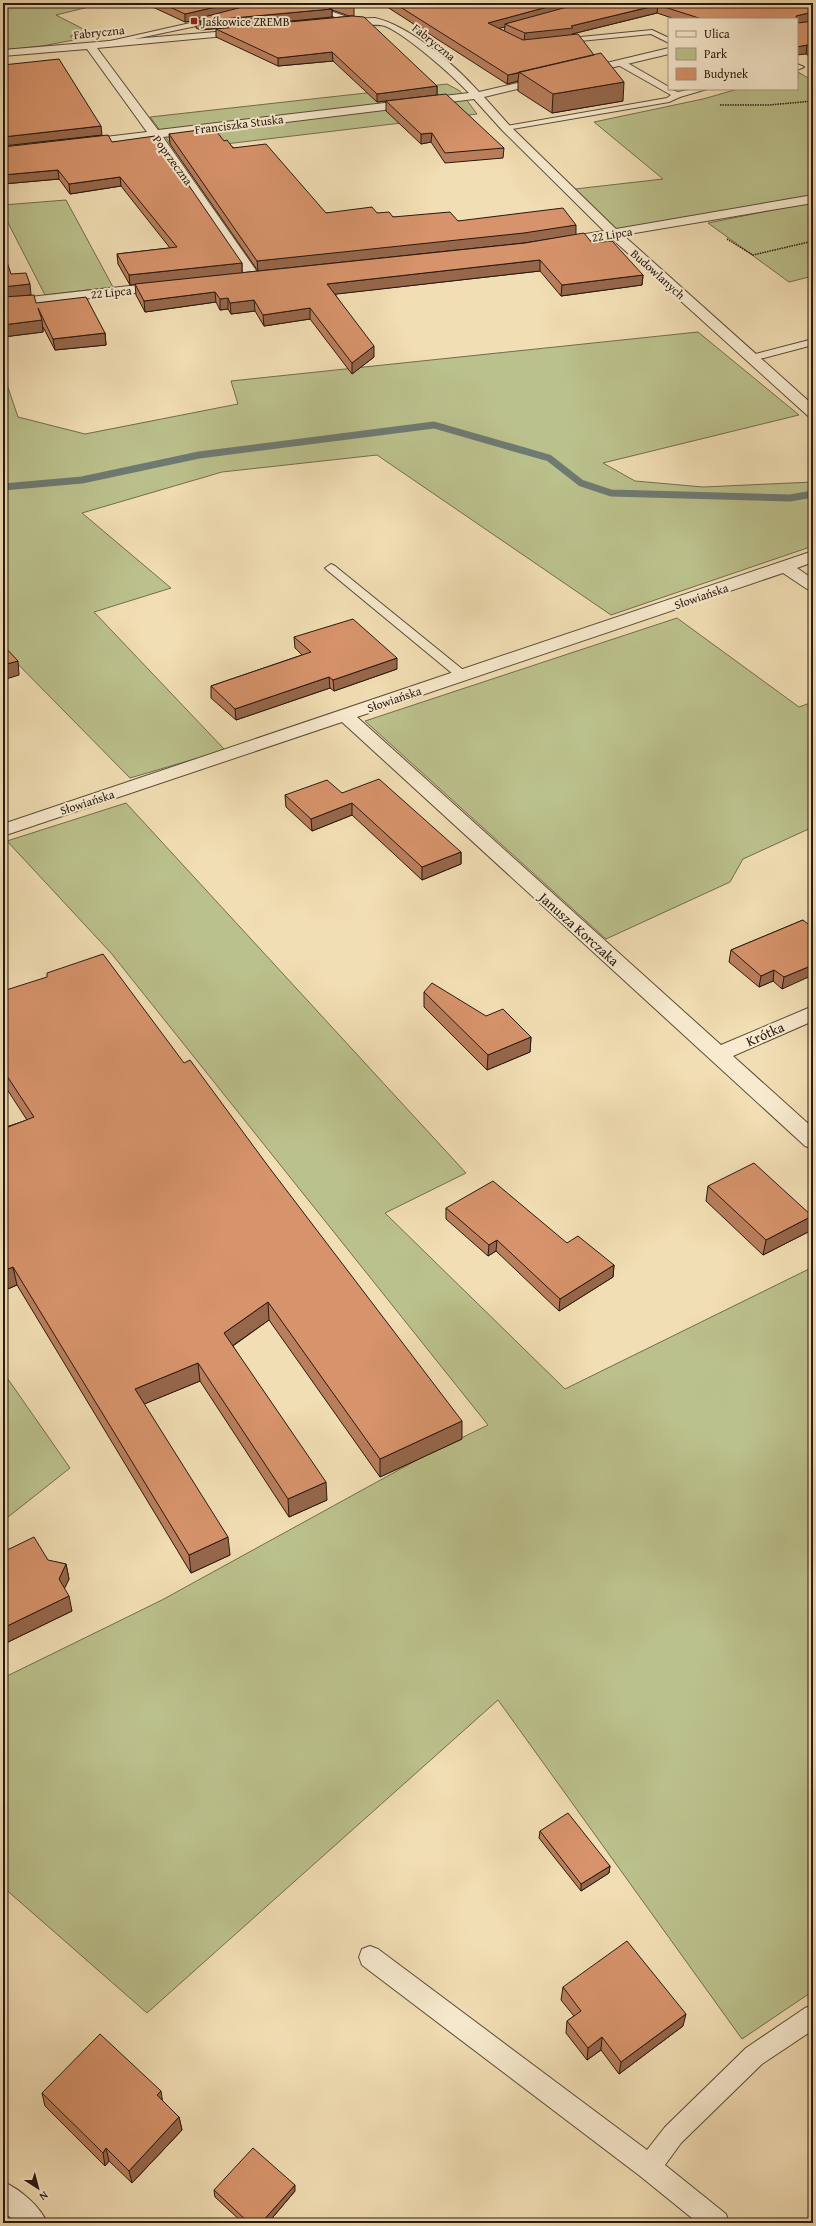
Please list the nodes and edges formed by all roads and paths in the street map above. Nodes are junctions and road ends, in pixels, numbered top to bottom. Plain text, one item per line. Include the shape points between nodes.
1 (300, 3) edge
2 (226, 17) edge
3 (352, 20) junction
4 (325, 24) edge
5 (258, 30) edge
6 (668, 40) edge
7 (554, 42) edge
8 (90, 46) junction
9 (668, 51) edge
10 (3, 54) edge
11 (621, 62) junction
12 (668, 90) edge
13 (669, 90) edge
14 (699, 90) edge
15 (677, 95) junction
16 (475, 96) junction
17 (669, 100) junction
18 (813, 101) edge
19 (506, 128) junction
20 (155, 135) junction
21 (71, 144) edge
22 (813, 199) edge
23 (695, 220) junction
24 (614, 234) junction
25 (813, 241) edge
26 (546, 244) edge
27 (268, 274) edge
28 (253, 276) junction
29 (238, 278) edge
30 (175, 285) edge
31 (3, 304) edge
32 (813, 342) edge
33 (752, 358) junction
34 (813, 413) edge
35 (813, 556) edge
36 (786, 567) junction
37 (332, 568) dead end
38 (813, 586) edge
39 (463, 676) junction
40 (346, 716) junction
41 (3, 830) edge
42 (813, 1013) edge
43 (717, 1055) junction
44 (813, 1141) edge
45 (370, 1957) dead end
46 (813, 2016) edge
47 (649, 2167) junction
48 (3, 2194) edge
49 (35, 2223) edge
50 (717, 2223) edge

1 - 3 lane
2 - 8 lane
3 - 4 street, Fabryczna
3 - 16 street, Fabryczna via 388,24 411,37
5 - 8 street, Fabryczna
6 - 7 lane via 652,32
8 - 10 street, Fabryczna
8 - 20 street, Poprzeczna
9 - 11 street
11 - 12 lane
11 - 16 street
13 - 15 lane
14 - 15 lane
15 - 17 lane
16 - 19 street, Budowlanych
16 - 20 street, Franciszka Stuska
17 - 18 path via 679,105 769,105
17 - 19 lane
19 - 24 street, Budowlanych
20 - 21 street, Franciszka Stuska
20 - 28 street, Poprzeczna
22 - 23 street, 22 Lipca
23 - 24 street, 22 Lipca
23 - 25 path via 752,255
24 - 26 street, 22 Lipca
24 - 33 street, Budowlanych
27 - 28 street
28 - 29 street
30 - 31 street, 22 Lipca
32 - 33 lane
33 - 34 street, Budowlanych
35 - 36 street
36 - 38 street
36 - 39 street, Słowiańska
37 - 39 lane
39 - 40 street, Słowiańska
40 - 41 street, Słowiańska
40 - 43 street, Janusza Korczaka
42 - 43 street, Krótka
43 - 44 street, Janusza Korczaka
45 - 47 lane
46 - 47 lane via 754,2056 673,2135
47 - 50 lane
48 - 49 lane

